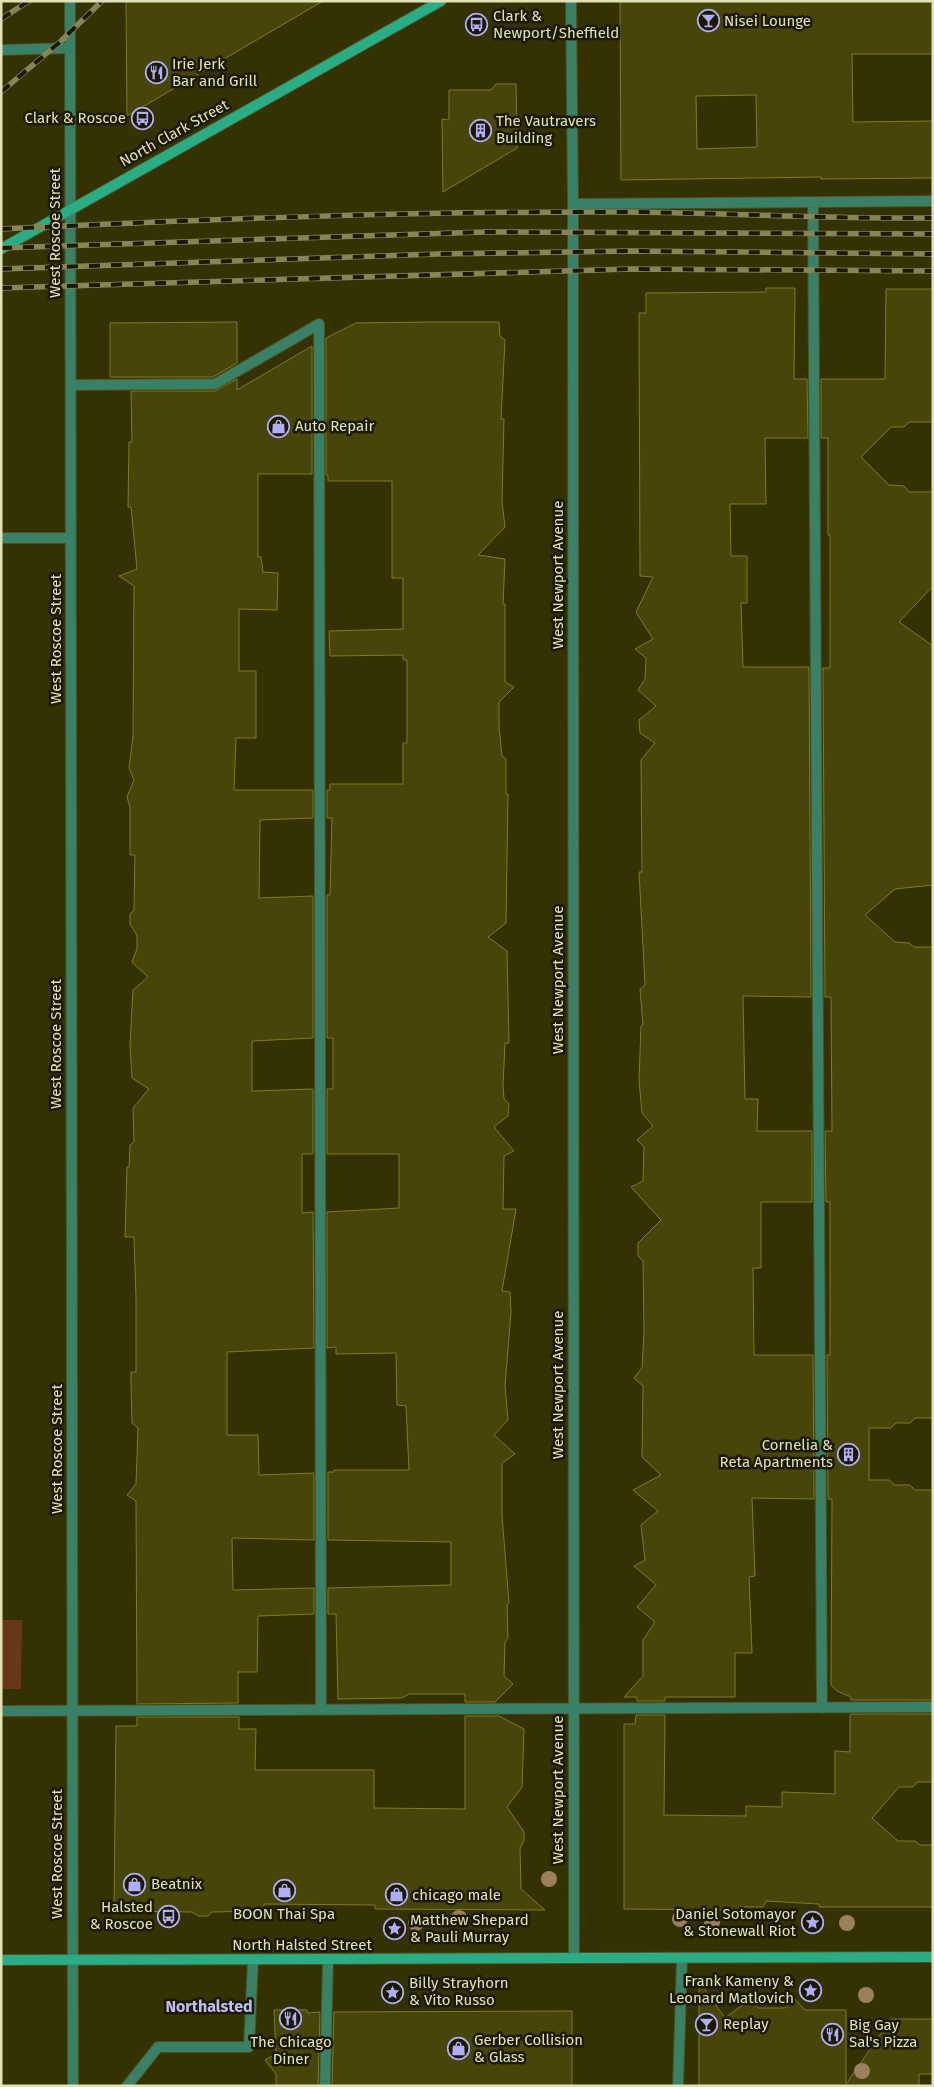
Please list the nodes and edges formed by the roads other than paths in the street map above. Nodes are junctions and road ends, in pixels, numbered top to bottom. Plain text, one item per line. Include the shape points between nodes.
1 (70, 1) edge
2 (442, 1) edge
3 (570, 1) edge
4 (70, 48) junction
5 (1, 50) edge
6 (933, 201) edge
7 (813, 202) junction
8 (574, 204) junction
9 (70, 209) junction
10 (1, 249) edge
11 (71, 385) junction
12 (1, 538) edge
13 (71, 538) junction
14 (933, 1707) edge
15 (822, 1708) junction
16 (573, 1709) junction
17 (321, 1710) junction
18 (1, 1711) edge
19 (72, 1712) junction
20 (933, 1957) edge
21 (574, 1958) junction
22 (682, 1958) junction
23 (1, 1960) edge
24 (73, 1960) junction
25 (253, 1960) junction
26 (328, 1960) junction
27 (73, 2086) edge
28 (127, 2086) edge
29 (325, 2086) edge
30 (678, 2086) edge

1 - 4 street, West Roscoe Street
2 - 9 main road, North Clark Street
3 - 8 street, West Newport Avenue
4 - 5 street
4 - 9 street, West Roscoe Street
6 - 7 street
7 - 8 street
7 - 15 street
8 - 16 street, West Newport Avenue
9 - 10 main road, North Clark Street
9 - 11 street, West Roscoe Street
11 - 13 street, West Roscoe Street
11 - 17 street via 215,384 319,324
12 - 13 street
13 - 19 street, West Roscoe Street
14 - 15 street
15 - 16 street
16 - 17 street
16 - 21 street, West Newport Avenue
17 - 19 street
18 - 19 street
19 - 24 street, West Roscoe Street
20 - 22 main road, North Halsted Street
21 - 22 main road, North Halsted Street
21 - 26 main road, North Halsted Street
22 - 30 street
23 - 24 main road, North Halsted Street
24 - 25 main road, North Halsted Street
24 - 27 street, West Roscoe Street
25 - 26 main road, North Halsted Street
25 - 28 street via 249,2047 158,2047
26 - 29 street

